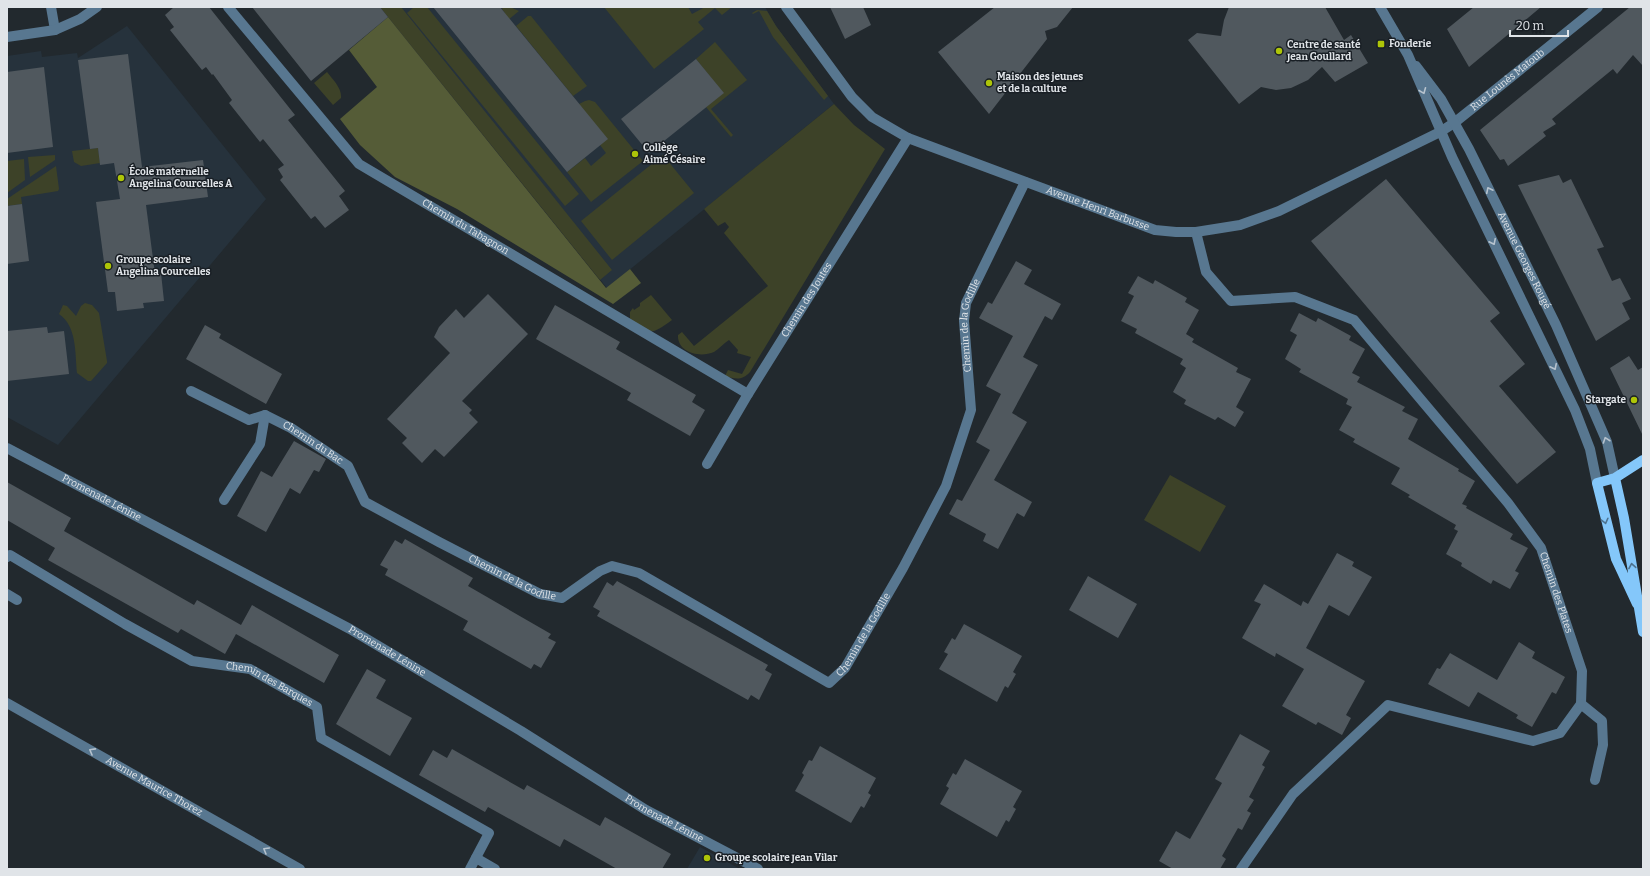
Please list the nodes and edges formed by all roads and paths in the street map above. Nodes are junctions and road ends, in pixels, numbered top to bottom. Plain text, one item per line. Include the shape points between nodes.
1 (51, 7) edge
2 (97, 7) edge
3 (228, 7) edge
4 (786, 7) edge
5 (1380, 7) edge
6 (1598, 7) edge
7 (55, 30) junction
8 (7, 37) edge
9 (1408, 54) junction
10 (1454, 123) junction
11 (1440, 132) junction
12 (908, 138) junction
13 (1025, 182) junction
14 (1196, 232) junction
15 (191, 391) dead end
16 (748, 394) junction
17 (265, 415) junction
18 (7, 448) edge
19 (1643, 460) edge
20 (707, 464) dead end
21 (1615, 478) junction
22 (1597, 483) junction
23 (224, 500) dead end
24 (426, 535) joint
25 (7, 557) edge
26 (7, 594) edge
27 (18, 600) dead end
28 (1637, 604) junction
29 (1643, 632) edge
30 (7, 703) edge
31 (1581, 704) junction
32 (1596, 780) dead end
33 (476, 858) junction
34 (300, 869) edge
35 (470, 869) edge
36 (495, 869) edge
37 (758, 869) edge
38 (1241, 869) edge

1 - 7 street
2 - 7 street via 80,19
3 - 16 street, Chemin du Tabagnon via 359,164
4 - 12 street, Avenue Henri Barbusse via 852,97 872,117
5 - 9 street, Avenue Georges Rougé
6 - 10 street, Rue Lounès Matoub
7 - 8 street
9 - 10 street, Avenue Georges Rougé via 1441,99
9 -> 11 street, Avenue Georges Rougé
10 - 11 street, Avenue Henri Barbusse
21 -> 10 street, Avenue Georges Rougé via 1607,442 1556,325
11 - 14 street, Avenue Henri Barbusse via 1279,211 1240,225
11 -> 22 street, Avenue Georges Rougé via 1575,410 1590,450
12 - 13 street, Avenue Henri Barbusse
12 - 16 street, Chemin des Joutes
13 - 14 street, Avenue Henri Barbusse via 1155,230
13 - 24 street, Chemin de la Godille via 966,303 964,321 971,410 946,486 903,568 845,668 829,683 639,573 612,566 600,571 562,598 540,594
14 - 31 street, Chemin des Plates via 1206,272 1231,301 1294,296 1354,320 1508,503 1541,548 1582,671
15 - 17 street via 248,420
16 - 20 street, Chemin des Joutes
17 - 23 street via 260,444
17 - 24 street, Chemin du Bac via 291,428 348,466 365,502
18 - 37 street, Promenade Lénine via 350,629 521,731 646,810
19 - 21 main road
21 - 22 main road
28 -> 21 main road
22 -> 28 main road via 1616,559
25 - 33 street, Chemin des Barques via 10,555 192,661 250,669 316,707 321,738 489,833
26 - 27 street
28 - 29 main road
34 -> 30 street, Avenue Maurice Thorez
31 - 32 street via 1602,721 1603,745
31 - 38 street via 1560,733 1533,741 1388,705 1293,794
33 - 35 street, Chemin des Barques
33 - 36 street

